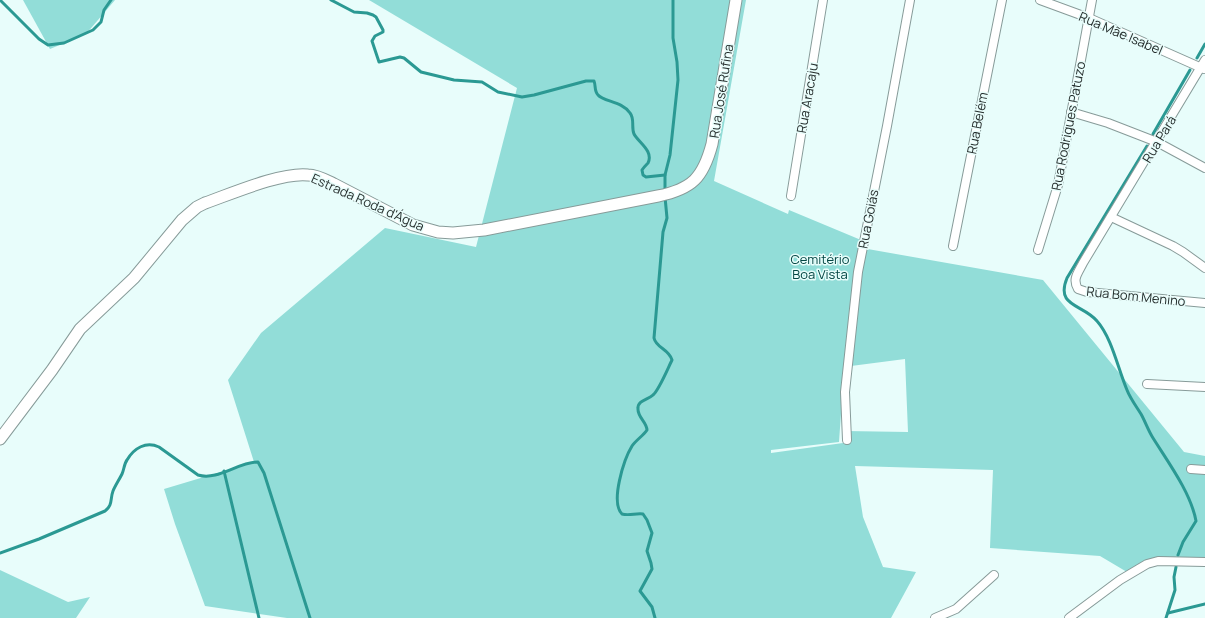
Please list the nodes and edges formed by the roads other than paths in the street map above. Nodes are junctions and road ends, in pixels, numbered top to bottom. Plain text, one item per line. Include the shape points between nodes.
1 (736, 0) edge
2 (823, 0) edge
3 (910, 0) edge
4 (1002, 0) edge
5 (1040, 0) edge
6 (1092, 0) edge
7 (1089, 18) junction
8 (1204, 66) edge
9 (1071, 112) junction
10 (1156, 142) junction
11 (1205, 168) edge
12 (697, 178) joint
13 (791, 196) dead end
14 (1111, 216) junction
15 (953, 246) dead end
16 (1038, 250) dead end
17 (1205, 268) edge
18 (1205, 303) edge
19 (1147, 384) dead end
20 (1205, 387) edge
21 (0, 439) edge
22 (847, 440) dead end
23 (1191, 469) dead end
24 (1205, 470) edge
25 (1205, 562) edge
26 (994, 575) dead end
27 (935, 618) edge
28 (1069, 618) edge

1 - 12 street, Rua José Rufina via 712,144 708,161
2 - 13 street, Rua Aracaju
3 - 22 street, Rua Goiás via 858,272 845,392
4 - 15 street, Rua Belém
5 - 7 street, Rua Mãe Isabel
6 - 7 street, Rua Rodrigues Patuzo
7 - 8 street, Rua Mãe Isabel
7 - 9 street, Rua Rodrigues Patuzo
8 - 10 street, Rua Pará
9 - 10 street
9 - 16 street, Rua Rodrigues Patuzo via 1058,185
10 - 11 street
10 - 14 street, Rua Pará
12 - 21 street, Estrada Roda d'Água via 682,189 669,194 484,230 453,233 438,232 413,224 334,184 309,175 287,176 205,203 182,220 134,278 80,329
14 - 17 street via 1173,246
14 - 18 street, Rua Bom Menino via 1076,275 1078,289
19 - 20 street
23 - 24 street
25 - 28 street via 1150,563 1120,580
26 - 27 street via 956,609

